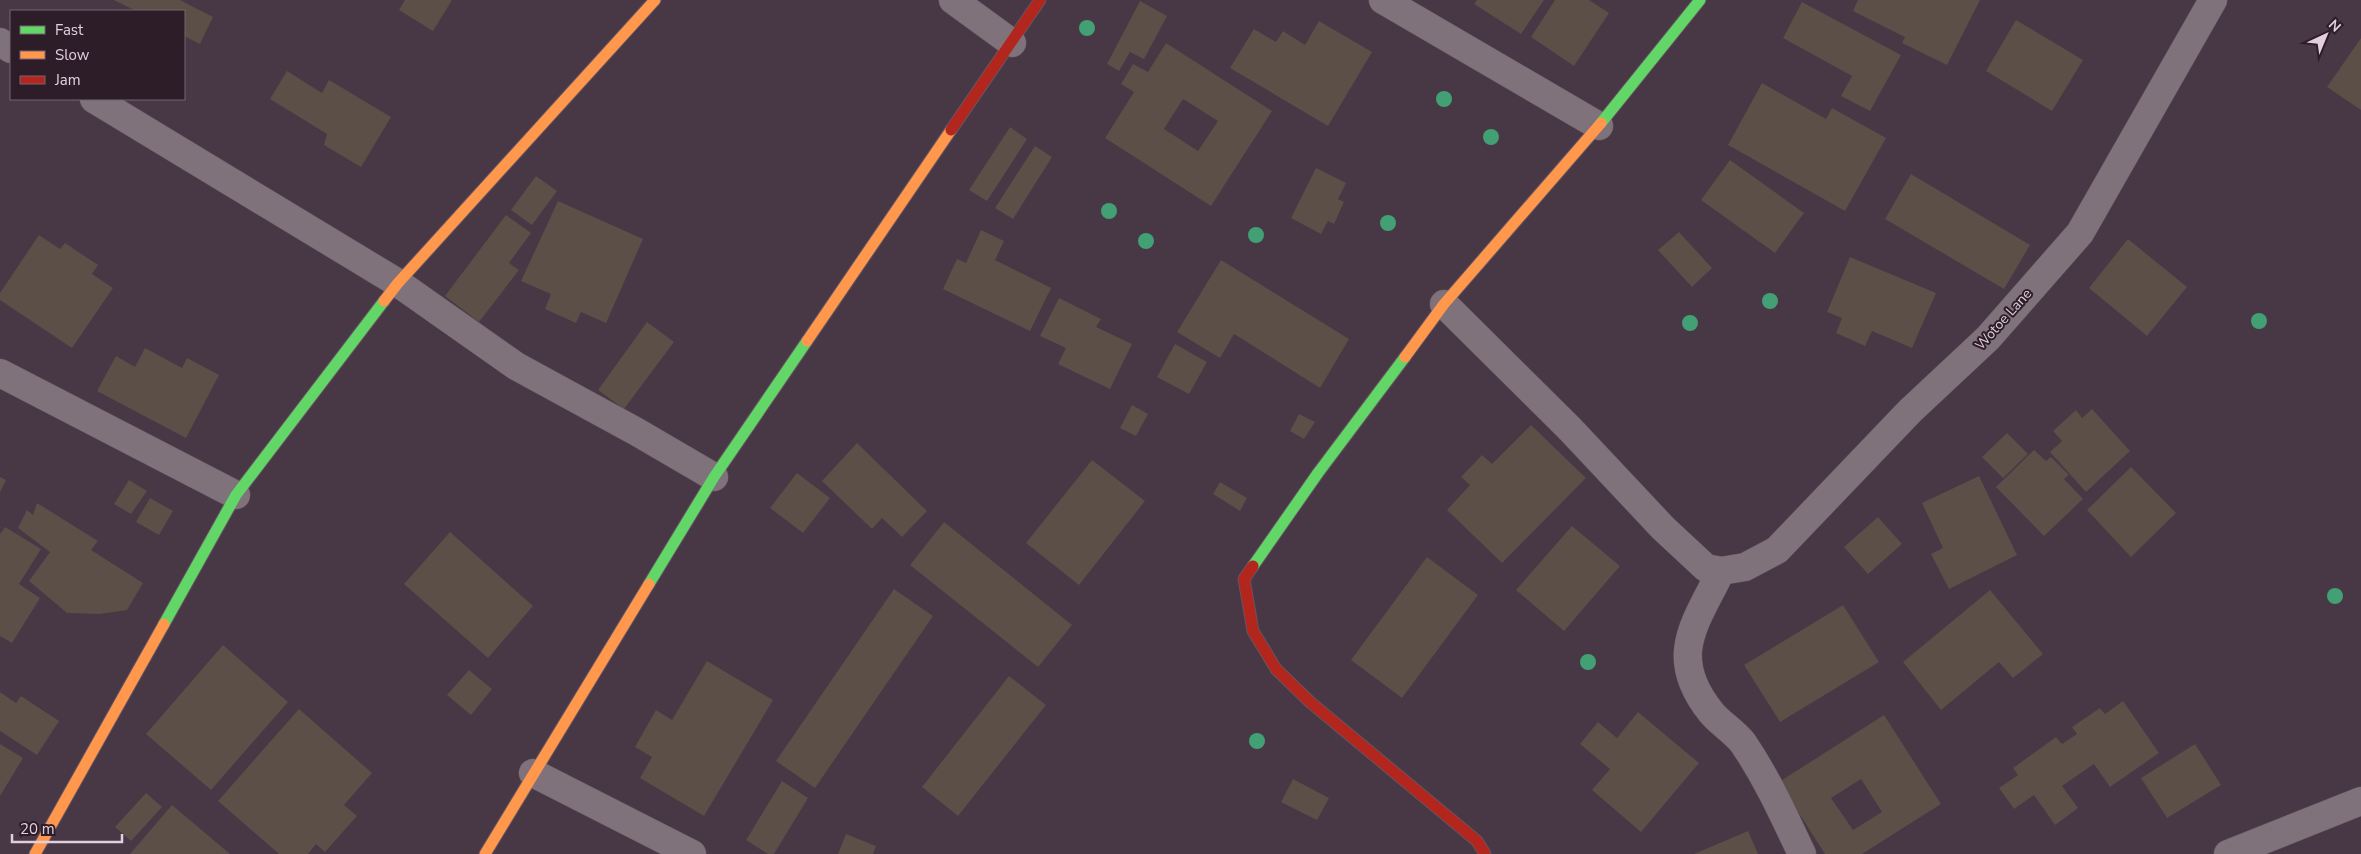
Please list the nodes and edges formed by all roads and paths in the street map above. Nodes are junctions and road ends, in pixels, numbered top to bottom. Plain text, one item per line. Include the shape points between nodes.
1 (655, 0) edge
2 (953, 0) edge
3 (1040, 0) edge
4 (1383, 0) edge
5 (1700, 0) edge
6 (2213, 0) edge
7 (1012, 43) junction
8 (96, 100) edge
9 (1599, 126) junction
10 (398, 283) junction
11 (1444, 304) junction
12 (0, 373) edge
13 (714, 477) junction
14 (236, 495) junction
15 (1721, 571) junction
16 (533, 773) junction
17 (2361, 801) edge
18 (35, 854) edge
19 (485, 854) edge
20 (692, 854) edge
21 (1485, 854) edge
22 (1802, 854) edge
23 (2228, 854) edge

1 - 10 street
2 - 7 street
3 - 7 street
4 - 9 street
5 - 9 street
6 - 15 street, Wotoe Lane via 2080,233 1988,338 1910,411 1777,550 1745,567
7 - 13 street
8 - 10 street
9 - 11 street
10 - 13 street via 516,366
10 - 14 street
11 - 15 street via 1570,429 1662,528 1706,568
11 - 21 street via 1244,579 1253,631 1276,669 1310,702 1477,841
12 - 14 street
13 - 16 street
14 - 18 street
15 - 22 street via 1688,638 1687,663 1694,685 1710,712 1741,740 1765,776
16 - 19 street
16 - 20 street
17 - 23 street

